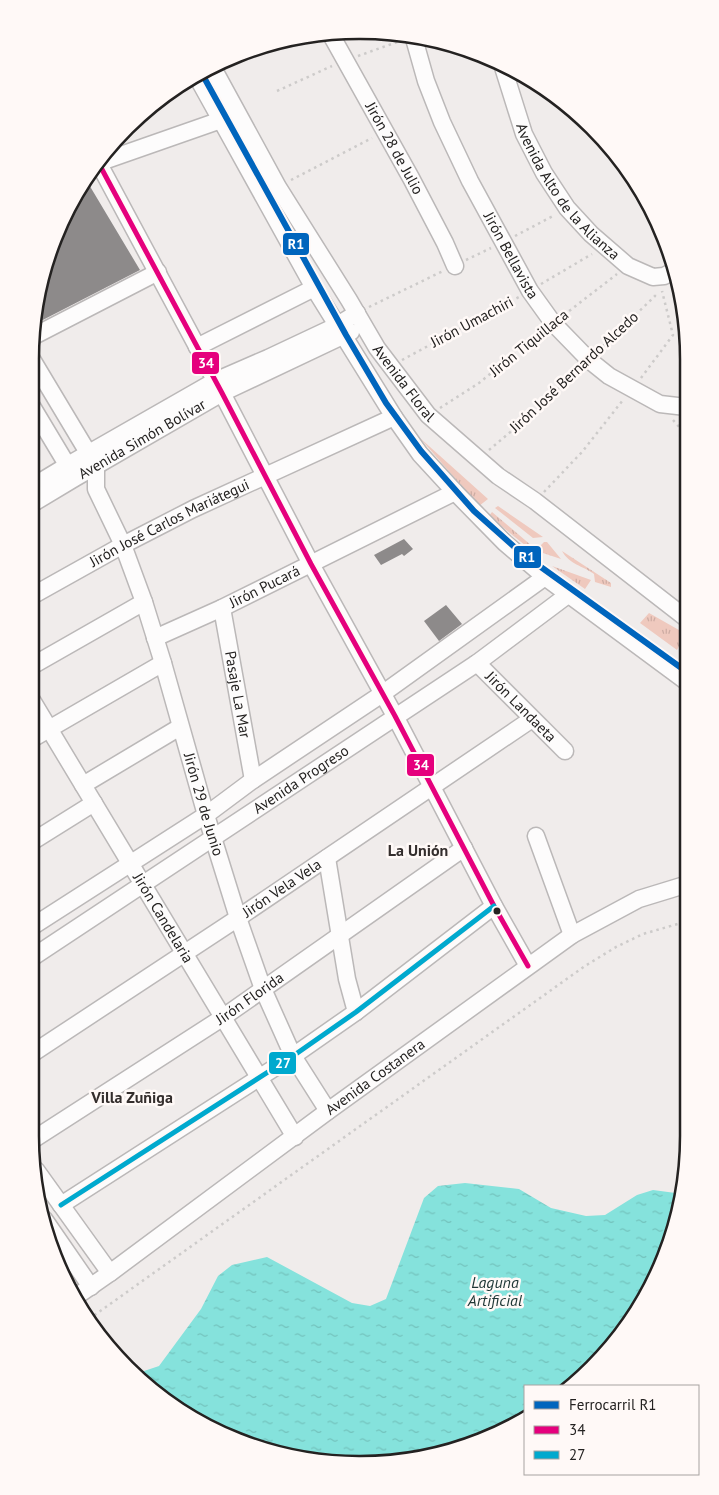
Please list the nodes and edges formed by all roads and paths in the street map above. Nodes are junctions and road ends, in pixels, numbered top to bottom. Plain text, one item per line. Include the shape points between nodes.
1 (333, 40) edge
2 (415, 44) edge
3 (216, 73) edge
4 (505, 74) edge
5 (200, 82) edge
6 (221, 120) junction
7 (385, 131) junction
8 (110, 158) edge
9 (102, 169) edge
10 (278, 187) junction
11 (606, 246) junction
12 (455, 266) dead end
13 (628, 266) junction
14 (158, 272) junction
15 (668, 274) edge
16 (653, 277) junction
17 (314, 288) junction
18 (530, 291) junction
19 (360, 319) junction
20 (553, 323) junction
21 (339, 331) junction
22 (40, 333) edge
23 (197, 347) junction
24 (589, 360) junction
25 (390, 366) junction
26 (39, 371) edge
27 (219, 387) junction
28 (680, 406) edge
29 (428, 415) junction
30 (394, 417) junction
31 (39, 418) edge
32 (477, 459) junction
33 (92, 460) junction
34 (71, 471) junction
35 (264, 476) junction
36 (39, 484) edge
37 (96, 489) junction
38 (455, 492) junction
39 (39, 498) edge
40 (123, 544) junction
41 (310, 564) junction
42 (545, 577) junction
43 (39, 592) edge
44 (569, 594) junction
45 (144, 602) junction
46 (222, 608) junction
47 (680, 614) edge
48 (155, 638) junction
49 (39, 662) edge
50 (163, 663) junction
51 (477, 663) junction
52 (680, 677) edge
53 (382, 694) junction
54 (39, 712) edge
55 (395, 716) junction
56 (532, 719) junction
57 (180, 727) junction
58 (49, 729) junction
59 (39, 735) edge
60 (565, 751) dead end
61 (253, 780) junction
62 (83, 785) junction
63 (432, 787) junction
64 (94, 803) junction
65 (206, 815) junction
66 (536, 836) dead end
67 (39, 837) edge
68 (213, 838) junction
69 (464, 848) junction
70 (326, 858) junction
71 (130, 864) junction
72 (143, 883) junction
73 (680, 886) edge
74 (494, 906) junction
75 (238, 918) junction
76 (39, 922) edge
77 (680, 923) edge
78 (339, 935) junction
79 (572, 935) junction
80 (183, 952) junction
81 (39, 953) edge
82 (528, 966) junction
83 (263, 989) junction
84 (356, 1012) junction
85 (222, 1018) junction
86 (39, 1049) edge
87 (292, 1056) junction
88 (258, 1078) junction
89 (328, 1111) junction
90 (39, 1136) edge
91 (295, 1138) junction
92 (41, 1177) edge
93 (61, 1206) junction
94 (55, 1234) edge
95 (110, 1273) junction
96 (91, 1287) junction
97 (81, 1293) edge
98 (94, 1315) edge

1 - 7 street, Jirón 28 de Julio
2 - 18 street, Jirón Bellavista via 442,122
3 - 10 street, Avenida Floral
4 - 11 street, Avenida Alto de la Alianza via 524,134 544,173 567,208
5 - 6 street
6 - 8 street
6 - 17 street
7 - 10 path
7 - 12 street, Jirón 28 de Julio
9 - 14 street
10 - 19 street, Avenida Floral
11 - 13 street, Avenida Alto de la Alianza
11 - 18 path, Jirón Umachiri
13 - 16 street, Avenida Alto de la Alianza
13 - 20 path, Jirón Tiquillaca
14 - 22 street
14 - 23 street
15 - 16 street
16 - 24 path, Jirón José Bernardo Alcedo via 655,296
17 - 21 street
17 - 23 street
18 - 20 street, Jirón Bellavista
18 - 25 path, Jirón Umachiri
19 - 21 street, Avenida Simón Bolívar
19 - 25 street, Avenida Floral
20 - 24 street, Jirón Bellavista
20 - 29 path, Jirón Tiquillaca via 479,383
21 - 27 street, Avenida Simón Bolívar via 268,358
21 - 30 street
23 - 27 street
24 - 28 street, Jirón Bellavista via 609,376 660,404
24 - 32 path, Jirón José Bernardo Alcedo
25 - 29 street, Avenida Floral
26 - 33 street
27 - 33 street, Avenida Simón Bolívar
27 - 35 street
29 - 32 street, Avenida Floral
30 - 35 street, Jirón José Carlos Mariátegui
30 - 38 street via 420,454
31 - 34 street
32 - 47 street, Avenida Floral
33 - 34 street, Avenida Simón Bolívar
33 - 37 street, Jirón 29 de Junio
34 - 36 street, Avenida Simón Bolívar
34 - 37 street
34 - 39 street, Avenida Simón Bolívar
35 - 40 street, Jirón José Carlos Mariátegui
35 - 41 street
37 - 40 street, Jirón 29 de Junio
38 - 41 street, Jirón Pucará
38 - 42 street via 505,543
40 - 43 street, Jirón José Carlos Mariátegui
40 - 45 street, Jirón 29 de Junio
41 - 46 street, Jirón Pucará
41 - 53 street
42 - 44 street
42 - 53 street, Avenida Progreso
44 - 51 street, Avenida Progreso
44 - 52 street
45 - 48 street, Jirón 29 de Junio
45 - 49 street
46 - 48 street, Jirón Pucará
46 - 61 street, Pasaje La Mar
48 - 50 street, Jirón 29 de Junio
50 - 57 street, Jirón 29 de Junio
50 - 58 street
51 - 55 street, Avenida Progreso
51 - 56 street, Jirón Landaeta
53 - 55 street
53 - 61 street, Avenida Progreso
54 - 58 street, Jirón Candelaria
55 - 63 street
55 - 68 street, Avenida Progreso
56 - 60 street, Jirón Landaeta
56 - 63 street, Jirón Vela Vela
57 - 62 street
57 - 65 street, Jirón 29 de Junio
58 - 59 street
58 - 62 street, Jirón Candelaria
61 - 65 street, Avenida Progreso
62 - 64 street, Jirón Candelaria
63 - 69 street
63 - 70 street, Jirón Vela Vela
64 - 67 street
64 - 71 street, Jirón Candelaria
65 - 68 street, Jirón 29 de Junio
65 - 71 street, Avenida Progreso
66 - 79 street
68 - 72 street, Avenida Progreso
68 - 75 street, Jirón 29 de Junio
69 - 74 street
69 - 78 street, Jirón Florida
70 - 75 street, Jirón Vela Vela
70 - 78 street
71 - 72 street, Jirón Candelaria
71 - 76 street, Avenida Progreso
72 - 80 street, Jirón Candelaria
72 - 81 street, Avenida Progreso
73 - 79 street, Avenida Costanera via 639,898
74 - 82 street
74 - 84 street
75 - 80 street, Jirón Vela Vela
75 - 83 street, Jirón 29 de Junio
77 - 98 path via 643,934 586,966
78 - 83 street, Jirón Florida
78 - 84 street
79 - 82 street, Avenida Costanera
80 - 85 street, Jirón Candelaria
80 - 86 street, Jirón Vela Vela
82 - 89 street, Avenida Costanera
83 - 85 street, Jirón Florida
83 - 87 street, Jirón 29 de Junio
84 - 87 street
85 - 88 street, Jirón Candelaria
85 - 90 street, Jirón Florida
87 - 88 street
87 - 89 street, Jirón 29 de Junio
88 - 91 street, Jirón Candelaria
88 - 93 street
89 - 91 street, Avenida Costanera
91 - 95 street, Avenida Costanera
92 - 93 street
93 - 95 street
94 - 96 street
95 - 96 street, Avenida Costanera
96 - 97 street, Avenida Costanera

